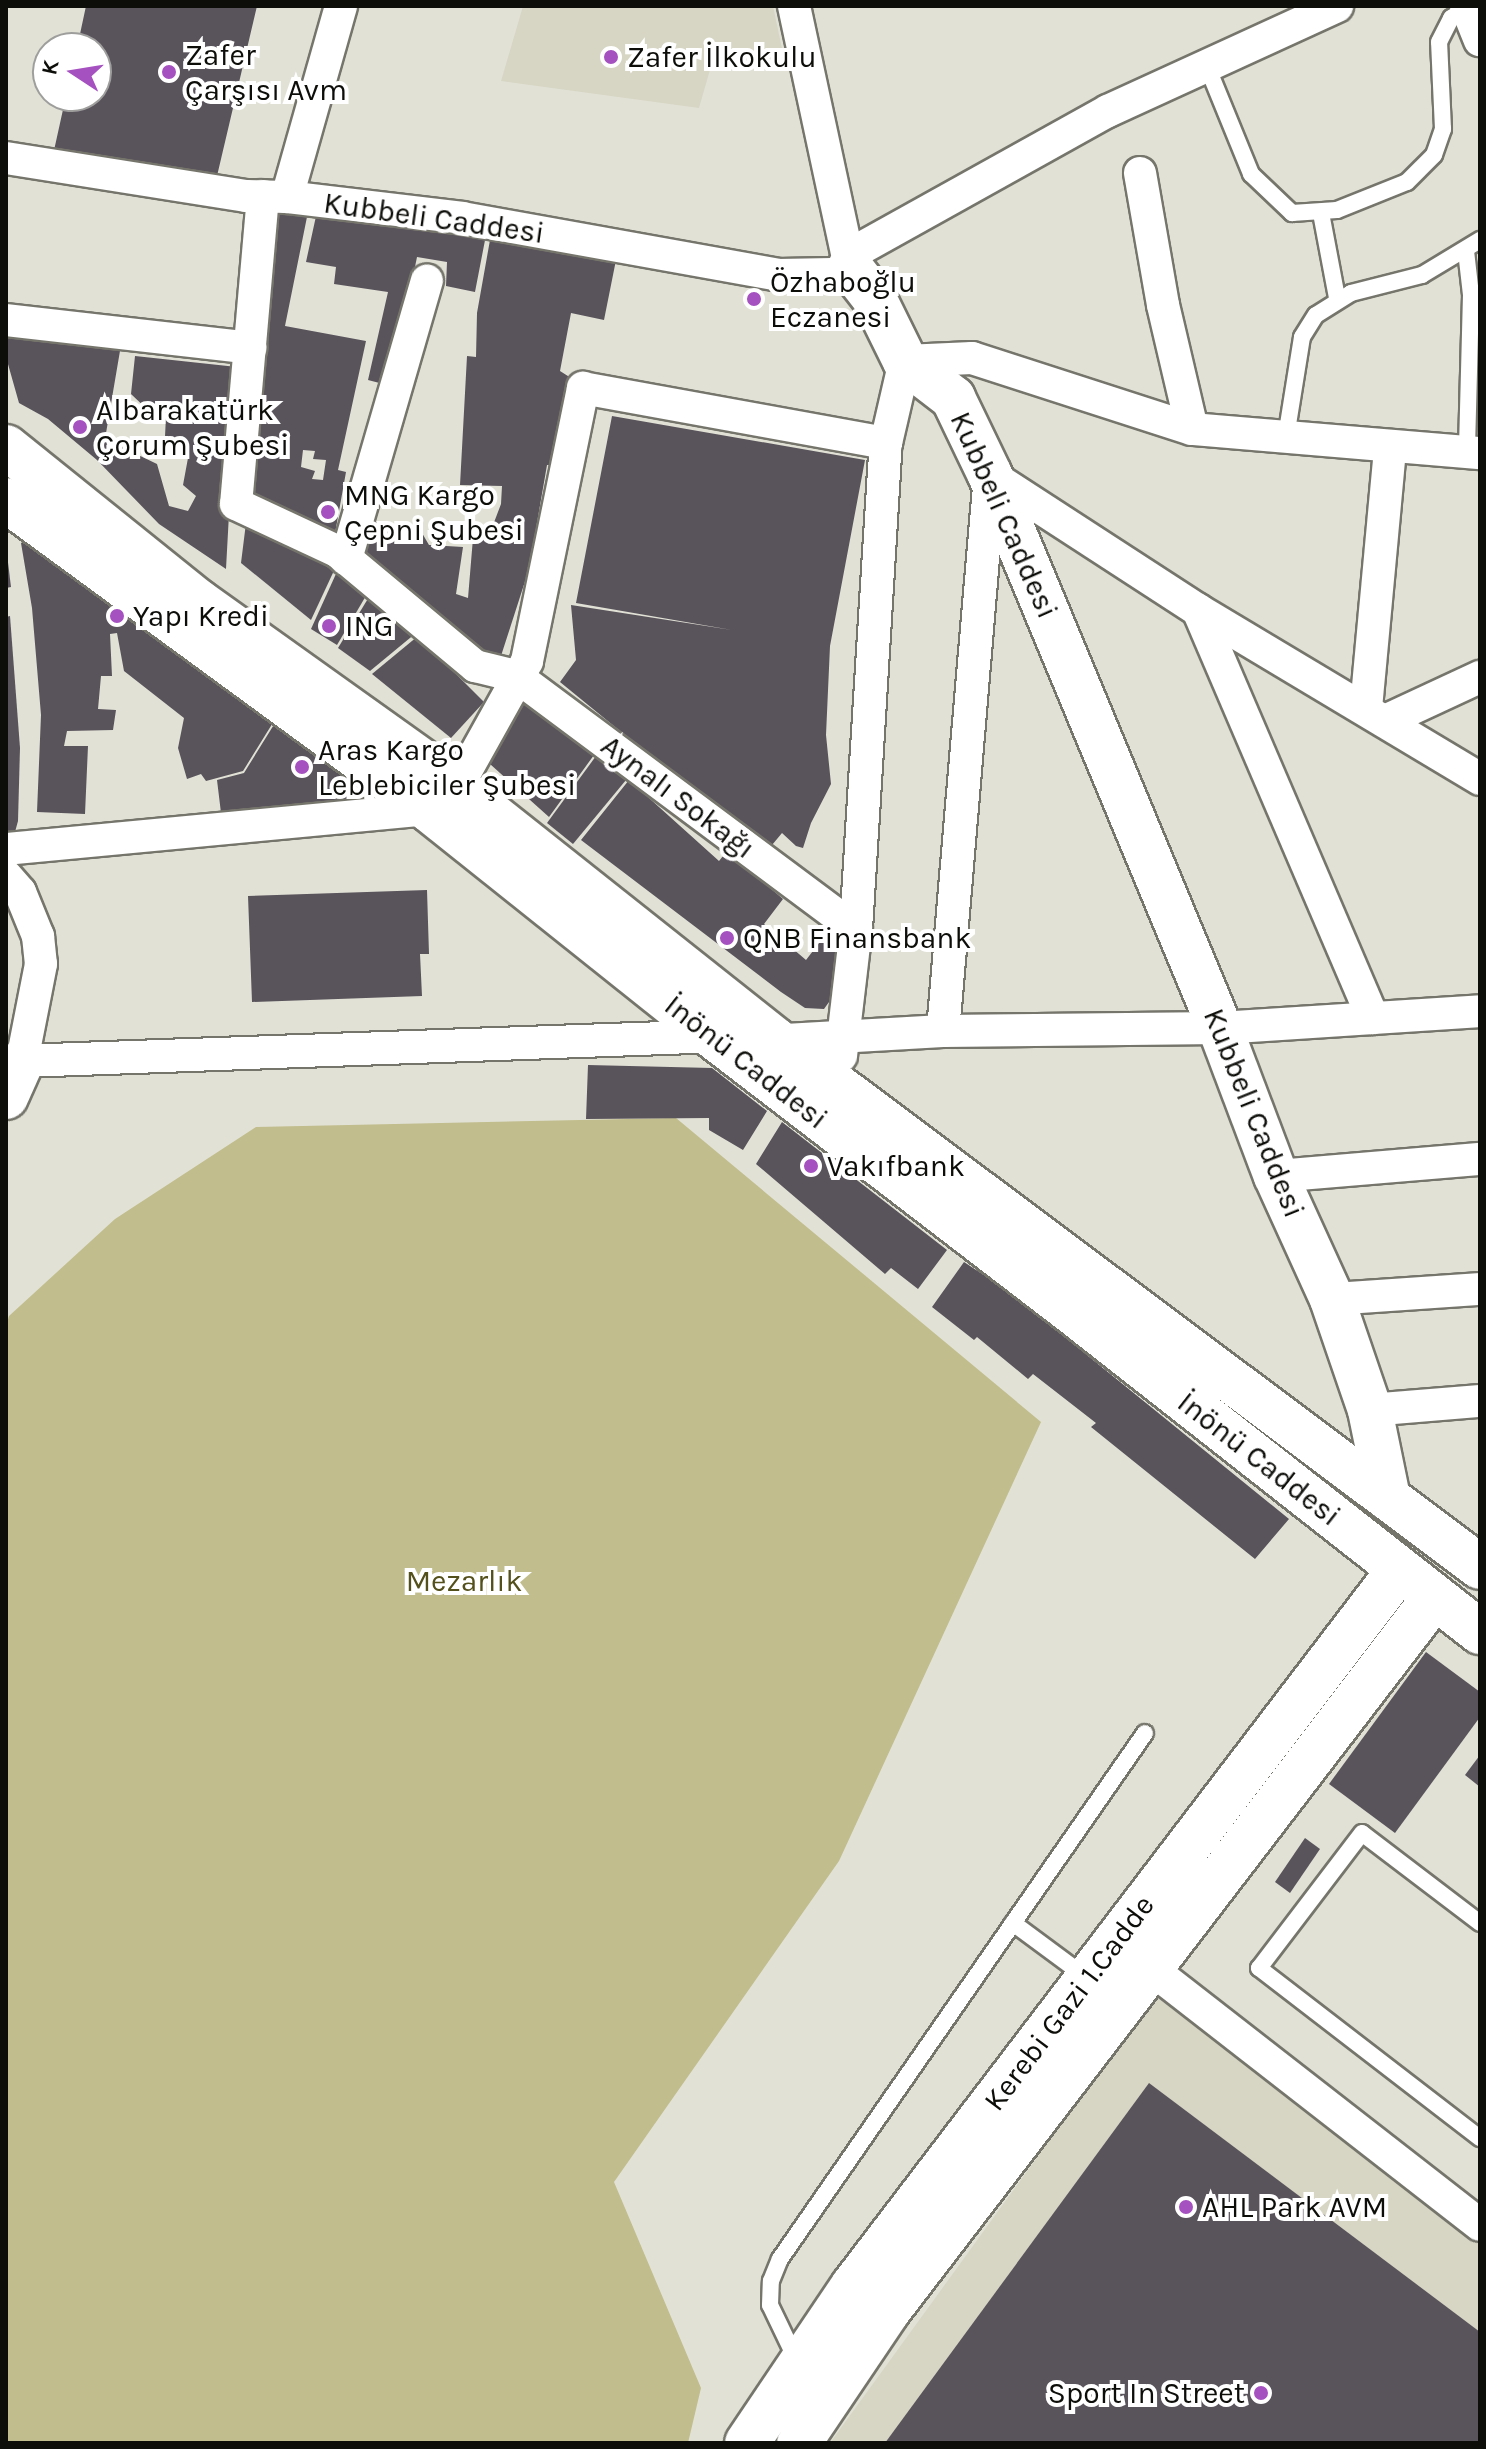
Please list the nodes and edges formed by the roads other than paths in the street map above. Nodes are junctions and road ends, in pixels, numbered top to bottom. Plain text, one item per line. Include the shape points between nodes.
1 (341, 6) edge
2 (794, 6) edge
3 (1337, 6) edge
4 (1466, 7) edge
5 (1480, 40) edge
6 (1207, 66) junction
7 (6, 158) edge
8 (1140, 173) dead end
9 (275, 197) junction
10 (1321, 213) junction
11 (1480, 240) edge
12 (1466, 251) junction
13 (850, 267) junction
14 (427, 281) dead end
15 (1337, 298) junction
16 (6, 320) edge
17 (250, 348) junction
18 (905, 361) junction
19 (1192, 429) junction
20 (1286, 437) junction
21 (886, 443) junction
22 (6, 447) edge
23 (1390, 447) junction
24 (1474, 453) edge
25 (990, 475) junction
26 (6, 500) edge
27 (346, 559) junction
28 (1198, 610) junction
29 (516, 676) junction
30 (1480, 677) edge
31 (1376, 714) junction
32 (1480, 779) edge
33 (443, 798) junction
34 (7, 868) edge
35 (856, 929) junction
36 (1480, 1011) edge
37 (1373, 1018) junction
38 (1220, 1028) junction
39 (943, 1031) junction
40 (711, 1035) junction
41 (845, 1037) junction
42 (777, 1041) junction
43 (14, 1079) edge
44 (835, 1083) junction
45 (1480, 1159) edge
46 (1276, 1176) junction
47 (1480, 1289) edge
48 (1332, 1299) junction
49 (1480, 1401) edge
50 (1370, 1410) junction
51 (1388, 1498) junction
52 (1480, 1567) edge
53 (1399, 1570) junction
54 (1434, 1598) junction
55 (1480, 1632) edge
56 (1145, 1733) dead end
57 (1013, 1923) junction
58 (1480, 1923) edge
59 (1117, 1940) junction
60 (1150, 1968) junction
61 (1105, 1991) junction
62 (1480, 2138) edge
63 (1480, 2225) edge
64 (799, 2366) junction
65 (747, 2443) edge
66 (799, 2443) edge

1 - 9 street, Aynalı Sokağı
2 - 13 street
3 - 6 street
4 - 5 street
4 - 10 lane via 1451,18 1439,42 1443,129 1427,166 1407,182
6 - 10 lane via 1251,174 1292,213
6 - 13 street via 1108,111 858,250
7 - 9 street, Kubbeli Caddesi
8 - 19 street
9 - 13 street, Kubbeli Caddesi via 462,218 778,275 833,274
9 - 17 street, Aynalı Sokağı
10 - 15 lane
11 - 12 lane
12 - 15 lane via 1422,275
12 - 24 lane
13 - 18 street, Kubbeli Caddesi via 873,296
14 - 27 street
15 - 20 lane via 1316,315 1302,337
16 - 17 street
17 - 27 street, Aynalı Sokağı via 236,504
18 - 19 street via 972,358
18 - 21 street
18 - 25 street, Kubbeli Caddesi via 953,398
19 - 20 street
20 - 23 street
21 - 29 street via 583,388 527,661
21 - 35 street
22 - 33 street, İnönü Caddesi
23 - 24 street
23 - 31 street
25 - 28 street
25 - 38 street, Kubbeli Caddesi
25 - 39 street
26 - 33 street, İnönü Caddesi
27 - 29 street, Aynalı Sokağı via 475,666
28 - 31 street
28 - 37 street
29 - 33 street
29 - 35 street, Aynalı Sokağı
30 - 31 street
31 - 32 street
33 - 34 street
33 - 40 street, İnönü Caddesi
33 - 42 street, İnönü Caddesi
34 - 43 street via 38,936 41,964
35 - 41 street
36 - 37 street
37 - 38 street
38 - 39 street
38 - 46 street, Kubbeli Caddesi
39 - 41 street
40 - 42 street
40 - 43 street
40 - 53 street, İnönü Caddesi
41 - 42 street
41 - 44 street
42 - 44 street, İnönü Caddesi
44 - 51 street, İnönü Caddesi
45 - 46 street
46 - 48 street, Kubbeli Caddesi
47 - 48 street
48 - 50 street, Kubbeli Caddesi
49 - 50 street
50 - 51 street, Kubbeli Caddesi
51 - 52 street, İnönü Caddesi
53 - 54 street, İnönü Caddesi
53 - 59 street, Kerebi Gazi 1.Cadde
54 - 55 street, İnönü Caddesi
54 - 60 street, Kerebi Gazi 1.Cadde
56 - 57 lane
57 - 61 lane
57 - 64 lane via 775,2270 770,2293 773,2317
58 - 62 lane via 1362,1833 1259,1968
59 - 60 street
59 - 61 street, Kerebi Gazi 1.Cadde
60 - 61 street, Kerebi Gazi 1.Cadde
60 - 63 street
61 - 64 street, Kerebi Gazi 1.Cadde via 863,2274
61 - 66 street, Kerebi Gazi 1.Cadde
64 - 65 street, Kerebi Gazi 1.Cadde

